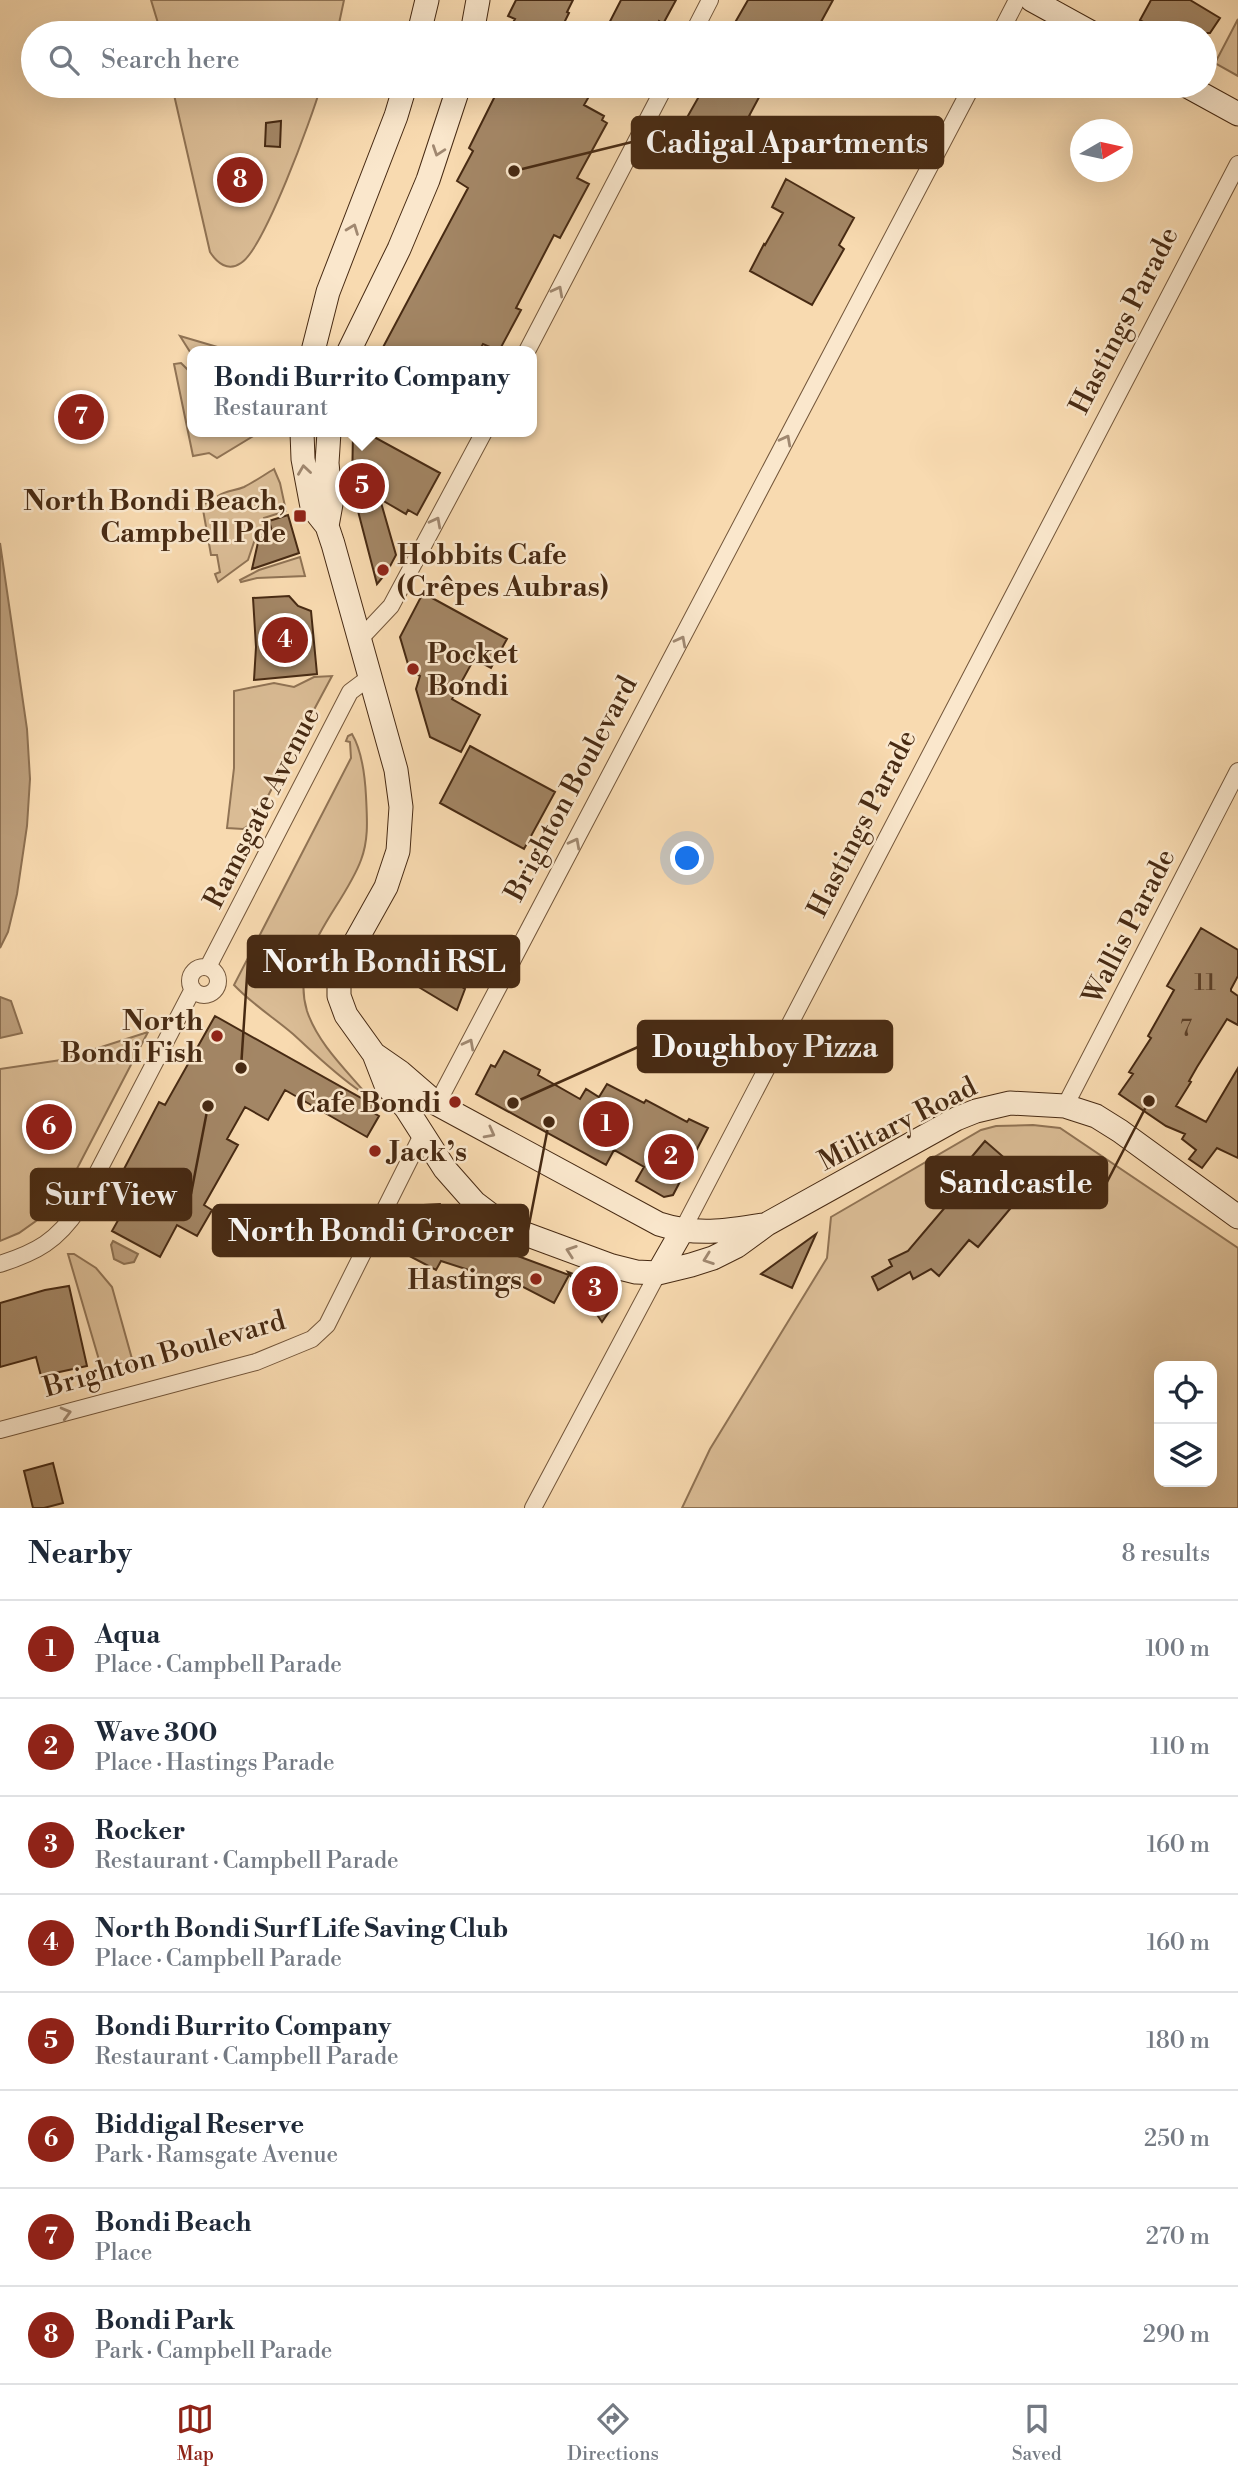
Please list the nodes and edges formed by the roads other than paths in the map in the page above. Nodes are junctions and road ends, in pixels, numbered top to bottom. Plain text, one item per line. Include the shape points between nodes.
1 (427, 0) edge
2 (478, 0) edge
3 (710, 0) edge
4 (1017, 0) edge
5 (1032, 0) edge
6 (422, 21) edge
7 (474, 21) edge
8 (699, 21) edge
9 (1006, 21) edge
10 (1070, 21) edge
11 (402, 98) edge
12 (454, 98) edge
13 (659, 98) edge
14 (966, 98) edge
15 (1209, 98) edge
16 (1238, 114) edge
17 (1238, 164) edge
18 (314, 346) edge
19 (351, 346) edge
20 (530, 346) edge
21 (302, 437) edge
22 (329, 437) edge
23 (481, 437) edge
24 (327, 526) junction
25 (359, 640) junction
26 (370, 677) junction
27 (1238, 771) edge
28 (374, 1054) junction
29 (437, 1104) junction
30 (1065, 1106) junction
31 (423, 1133) junction
32 (1238, 1217) edge
33 (766, 1224) junction
34 (682, 1231) junction
35 (0, 1264) edge
36 (658, 1273) junction
37 (0, 1430) edge
38 (533, 1508) edge

1 - 6 street
2 - 7 street
3 - 8 street
4 - 9 street
5 - 10 street
18 -> 11 street via 328,292
12 -> 19 street via 428,180
20 -> 13 street
29 -> 14 street, Brighton Boulevard
15 - 16 street
17 - 34 street, Hastings Parade
24 -> 21 street via 312,507
22 - 24 street via 331,504
25 -> 23 street via 391,606
24 - 25 street
25 - 26 street
26 - 28 street via 398,779 400,836 386,887 343,964 338,988 346,1015
26 - 35 street, Ramsgate Avenue via 350,692 208,967 217,975 215,990 204,995 193,989 79,1208 50,1242
27 - 30 street, Wallis Parade
28 - 29 street
28 - 31 street via 386,1085
29 - 31 street, Brighton Boulevard
29 -> 34 street via 638,1214
30 - 32 street, Military Road via 1108,1123
30 - 33 street, Military Road via 1010,1103 975,1111
36 -> 31 street via 612,1266 496,1219 458,1186
37 -> 31 street, Brighton Boulevard via 256,1362 312,1339 327,1325
33 - 34 street
33 -> 36 street via 713,1258
34 - 36 street, Hastings Parade
36 - 38 street, Hastings Parade

